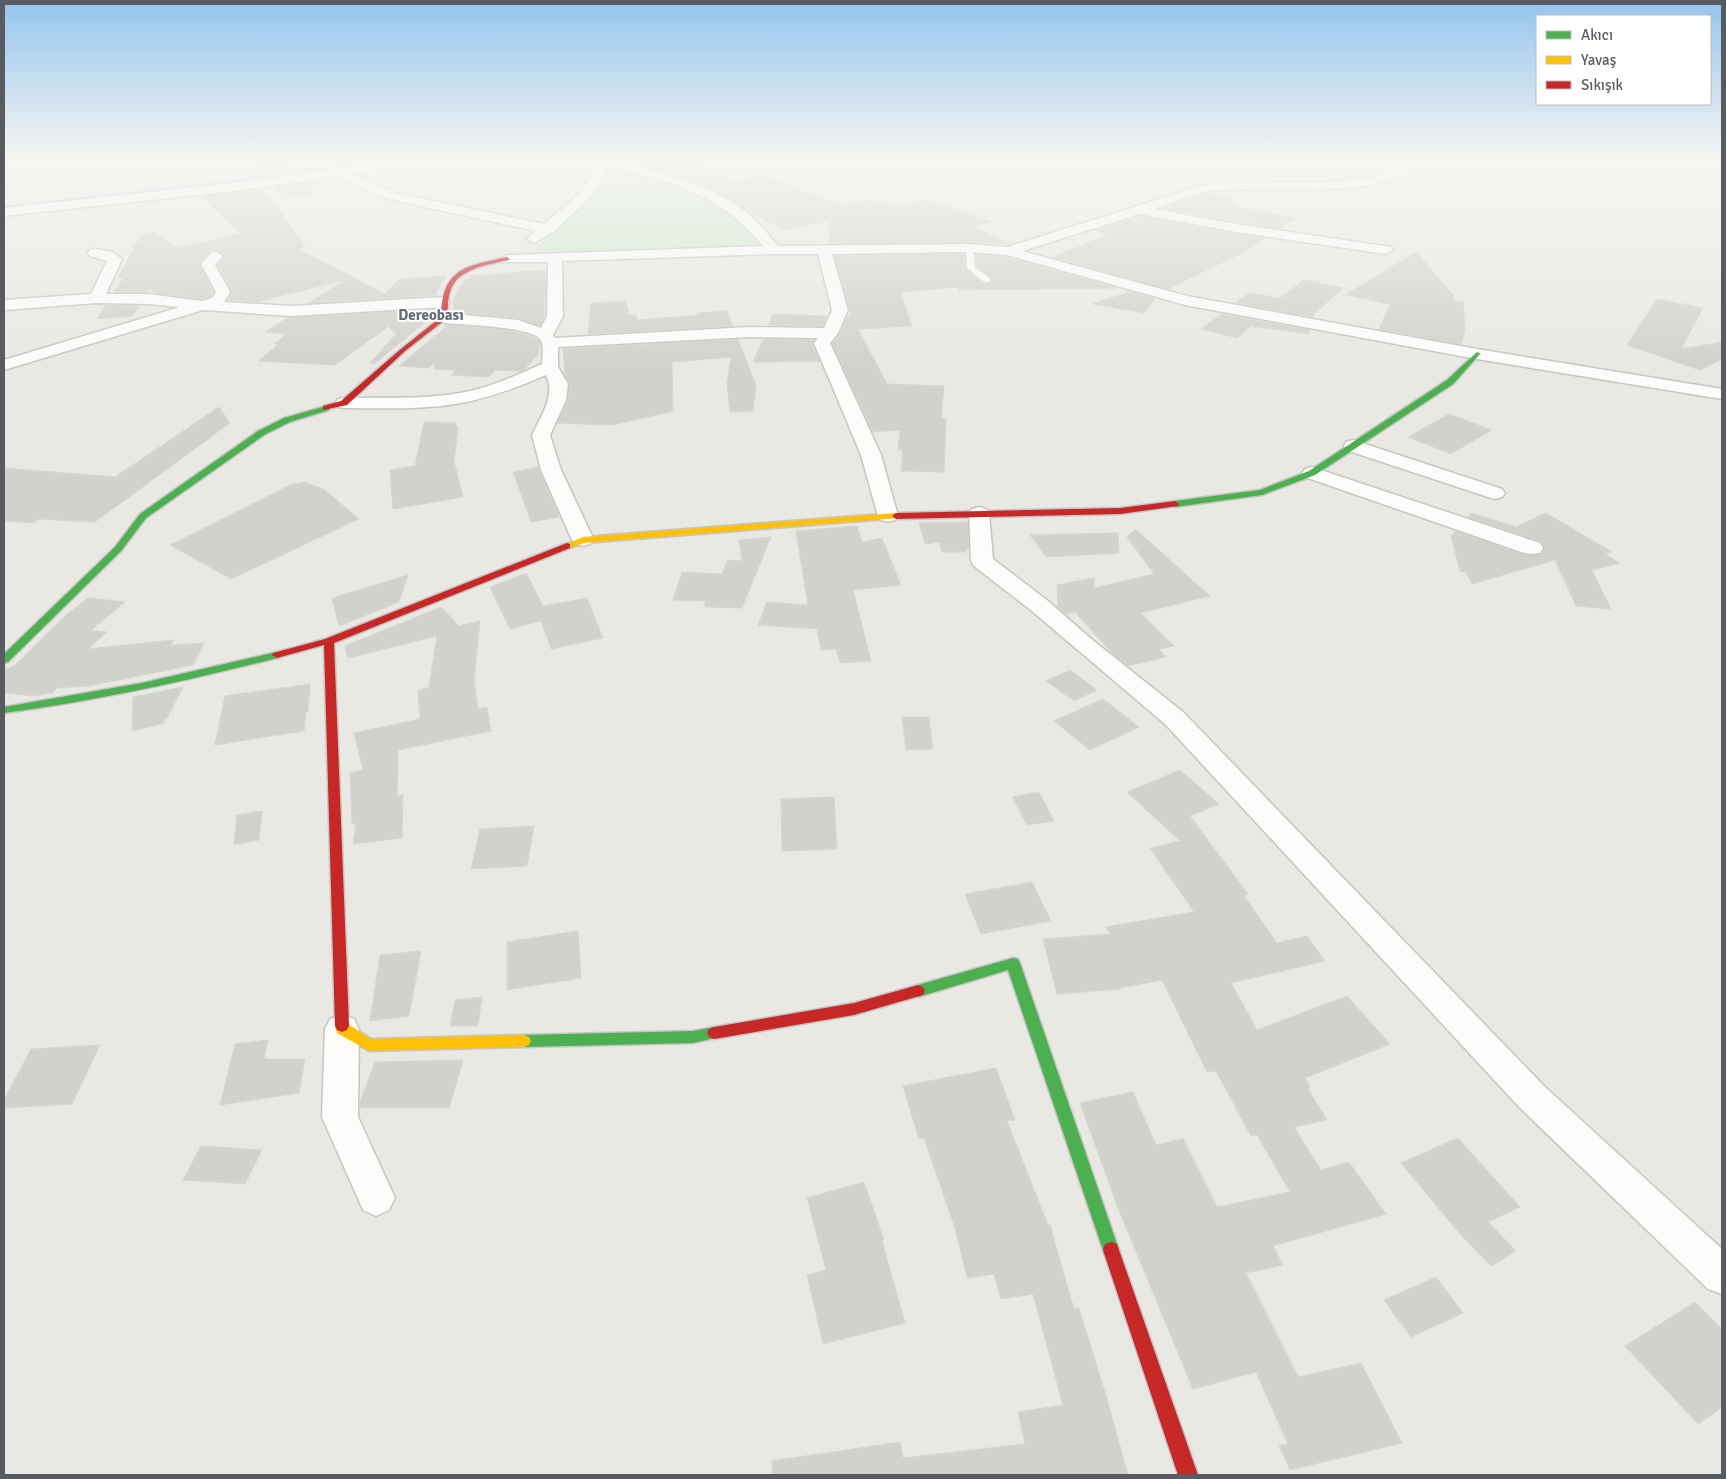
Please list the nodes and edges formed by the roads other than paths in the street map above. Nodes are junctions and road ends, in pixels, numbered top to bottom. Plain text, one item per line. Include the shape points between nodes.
1 (538, 227) edge
2 (754, 227) edge
3 (1079, 227) edge
4 (1231, 227) edge
5 (548, 229) joint
6 (969, 248) junction
7 (774, 250) junction
8 (824, 250) junction
9 (1386, 250) dead end
10 (1008, 251) junction
11 (95, 253) dead end
12 (216, 256) dead end
13 (555, 258) junction
14 (507, 259) junction
15 (986, 280) dead end
16 (96, 298) junction
17 (4, 305) edge
18 (207, 306) junction
19 (443, 310) junction
20 (830, 333) junction
21 (547, 339) junction
22 (1477, 354) junction
23 (4, 365) edge
24 (550, 367) junction
25 (1722, 394) edge
26 (344, 403) junction
27 (1353, 446) junction
28 (1312, 473) junction
29 (1495, 493) dead end
30 (979, 513) junction
31 (888, 516) junction
32 (583, 540) junction
33 (1532, 548) dead end
34 (329, 641) junction
35 (4, 660) edge
36 (4, 710) edge
37 (342, 1029) junction
38 (376, 1198) dead end
39 (1722, 1276) edge
40 (1188, 1475) edge

1 - 5 street
2 - 7 street
3 - 10 street
4 - 9 street
5 - 14 street
6 - 8 street
6 - 10 street
6 - 15 lane via 971,268
7 - 8 street
7 - 13 street
8 - 20 street via 840,310
10 - 22 street via 1186,300
11 - 16 street via 116,259
12 - 18 street via 208,264 221,282 223,292 217,301
13 - 14 street
13 - 21 street via 554,316
14 - 19 street via 474,266 457,274 448,286
16 - 17 street
16 - 18 street via 148,298
18 - 19 street via 292,311
18 - 23 street
19 - 21 street via 518,325
19 - 26 street
20 - 21 street via 749,332
20 - 31 street via 822,343 871,455
21 - 24 street
22 - 25 street
22 - 27 street via 1450,382
24 - 26 street via 510,385 470,396 417,402
24 - 32 street via 558,384 557,400 541,435 551,470
26 - 35 street via 287,420 261,433 150,510 118,549
27 - 28 street
27 - 29 street
28 - 30 street via 1262,492 1120,511
28 - 33 street
30 - 31 street
30 - 39 street via 982,561 1174,718 1532,1097
31 - 32 street
32 - 34 street
34 - 36 street via 227,668
34 - 37 street
37 - 38 street via 340,1117
37 - 40 street via 368,1045 692,1037 854,1008 1013,963

